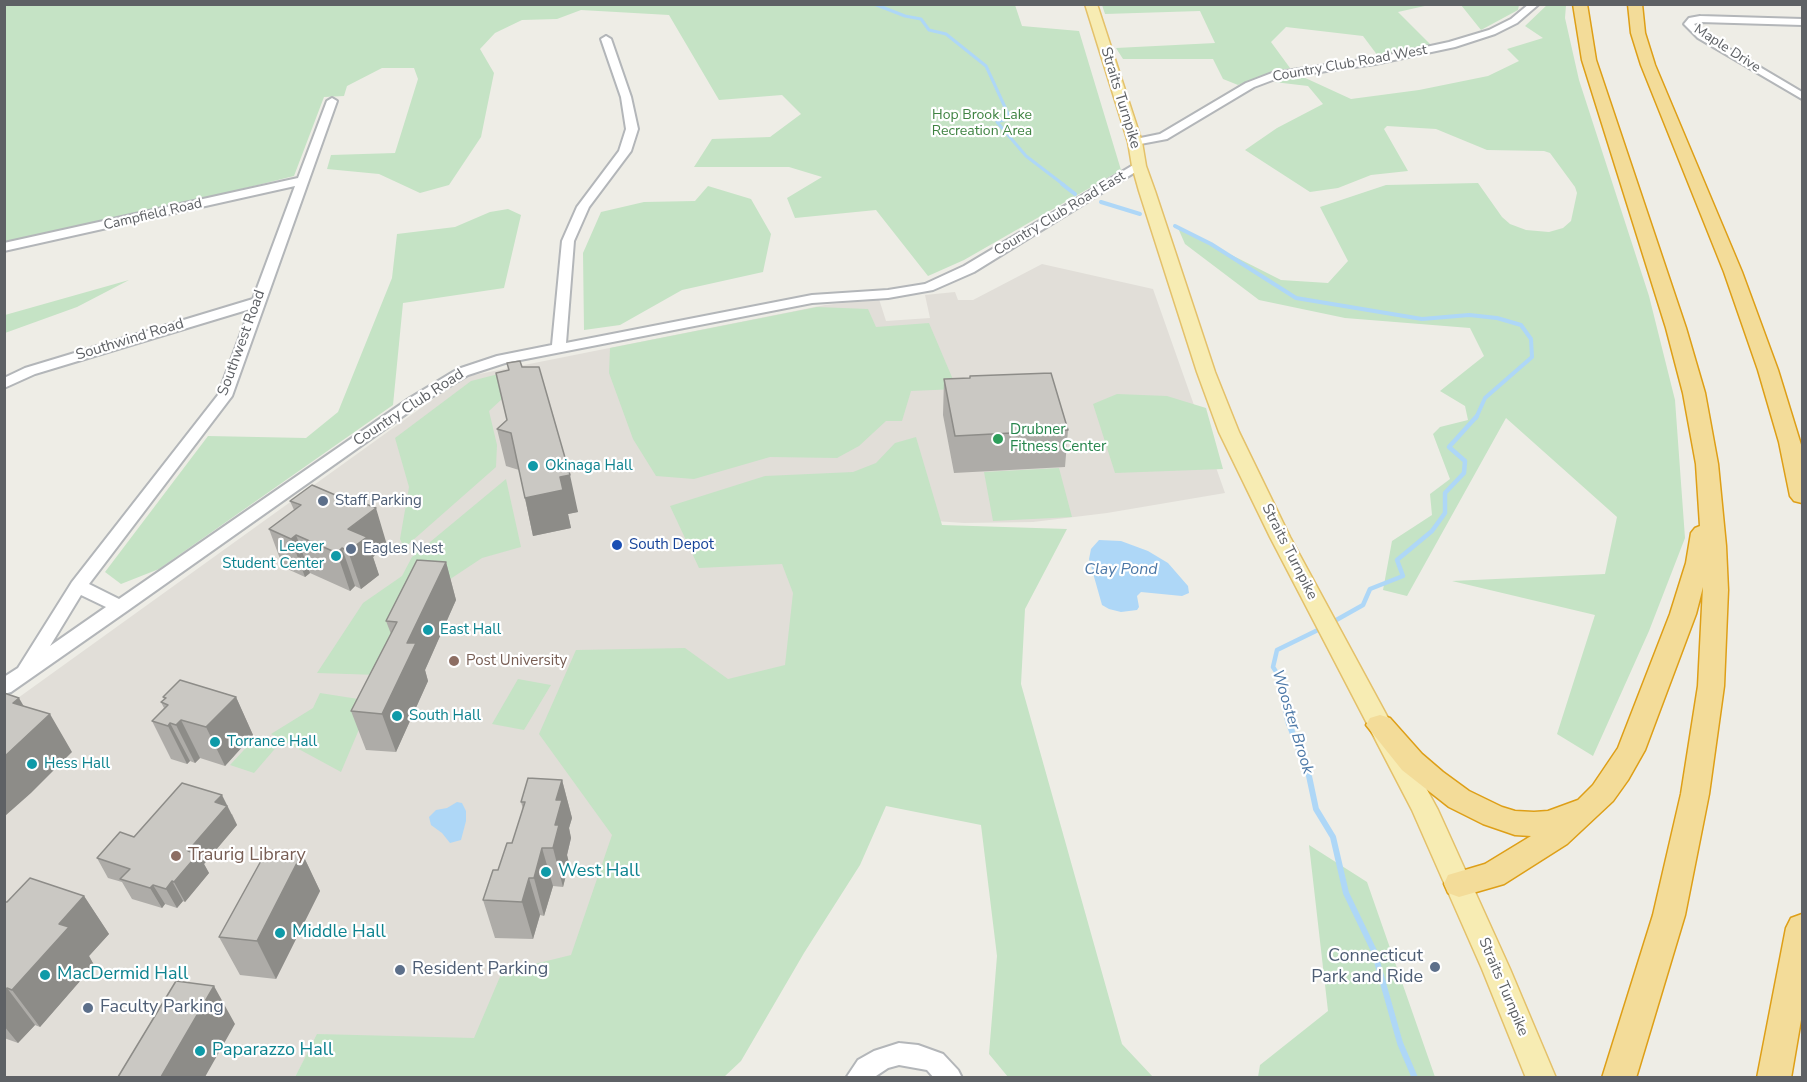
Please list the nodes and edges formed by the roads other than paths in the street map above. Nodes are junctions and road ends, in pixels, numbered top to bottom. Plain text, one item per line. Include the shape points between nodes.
1 (1091, 4) edge
2 (1534, 4) edge
3 (1580, 4) edge
4 (1635, 4) edge
5 (1803, 22) edge
6 (606, 39) dead end
7 (1803, 96) edge
8 (332, 101) dead end
9 (1135, 142) junction
10 (1138, 166) junction
11 (301, 181) junction
12 (4, 247) edge
13 (982, 261) joint
14 (258, 302) junction
15 (559, 348) junction
16 (4, 384) edge
17 (1707, 464) junction
18 (1803, 496) edge
19 (78, 586) junction
20 (121, 607) junction
21 (24, 674) junction
22 (4, 687) edge
23 (1380, 725) junction
24 (1603, 793) junction
25 (1459, 884) junction
26 (1803, 928) edge
27 (858, 1077) edge
28 (950, 1077) edge
29 (1541, 1077) edge
30 (1619, 1077) edge
31 (1774, 1077) edge

1 - 9 main road, Straits Turnpike
2 - 9 street, Country Club Road West via 1514,21 1492,32 1451,45 1376,61 1276,75 1250,85 1163,137
3 - 17 highway via 1589,60 1685,359
4 - 18 highway via 1645,57 1733,272 1768,370
5 - 7 street, Maple Drive via 1700,19 1689,24 1701,36
6 - 15 street via 626,97 632,129 625,151 583,207 568,241
8 - 11 street, Southwest Road
9 - 10 main road, Straits Turnpike
10 - 13 street, Country Club Road East
10 - 23 main road, Straits Turnpike via 1225,424
11 - 12 street, Campfield Road
11 - 14 street, Southwest Road
13 - 15 street, Country Club Road via 956,276 915,290 812,299
14 - 16 street, Southwind Road via 30,371
14 - 19 street, Southwest Road via 225,396
15 - 20 street, Country Club Road via 489,362 445,381
17 - 24 highway via 1702,541 1692,588 1631,750
17 - 30 highway via 1716,590 1705,736 1669,915
19 - 20 street
19 - 21 street, Southwest Road
20 - 21 street, Country Club Road
21 - 22 street, Country Club Road
23 - 24 highway via 1433,780 1458,800 1492,816 1515,823 1552,822
23 - 25 main road, Straits Turnpike
24 - 25 highway via 1539,846 1493,875
25 - 29 main road, Straits Turnpike
26 - 31 highway
27 - 28 street via 882,1059 899,1054 934,1062

